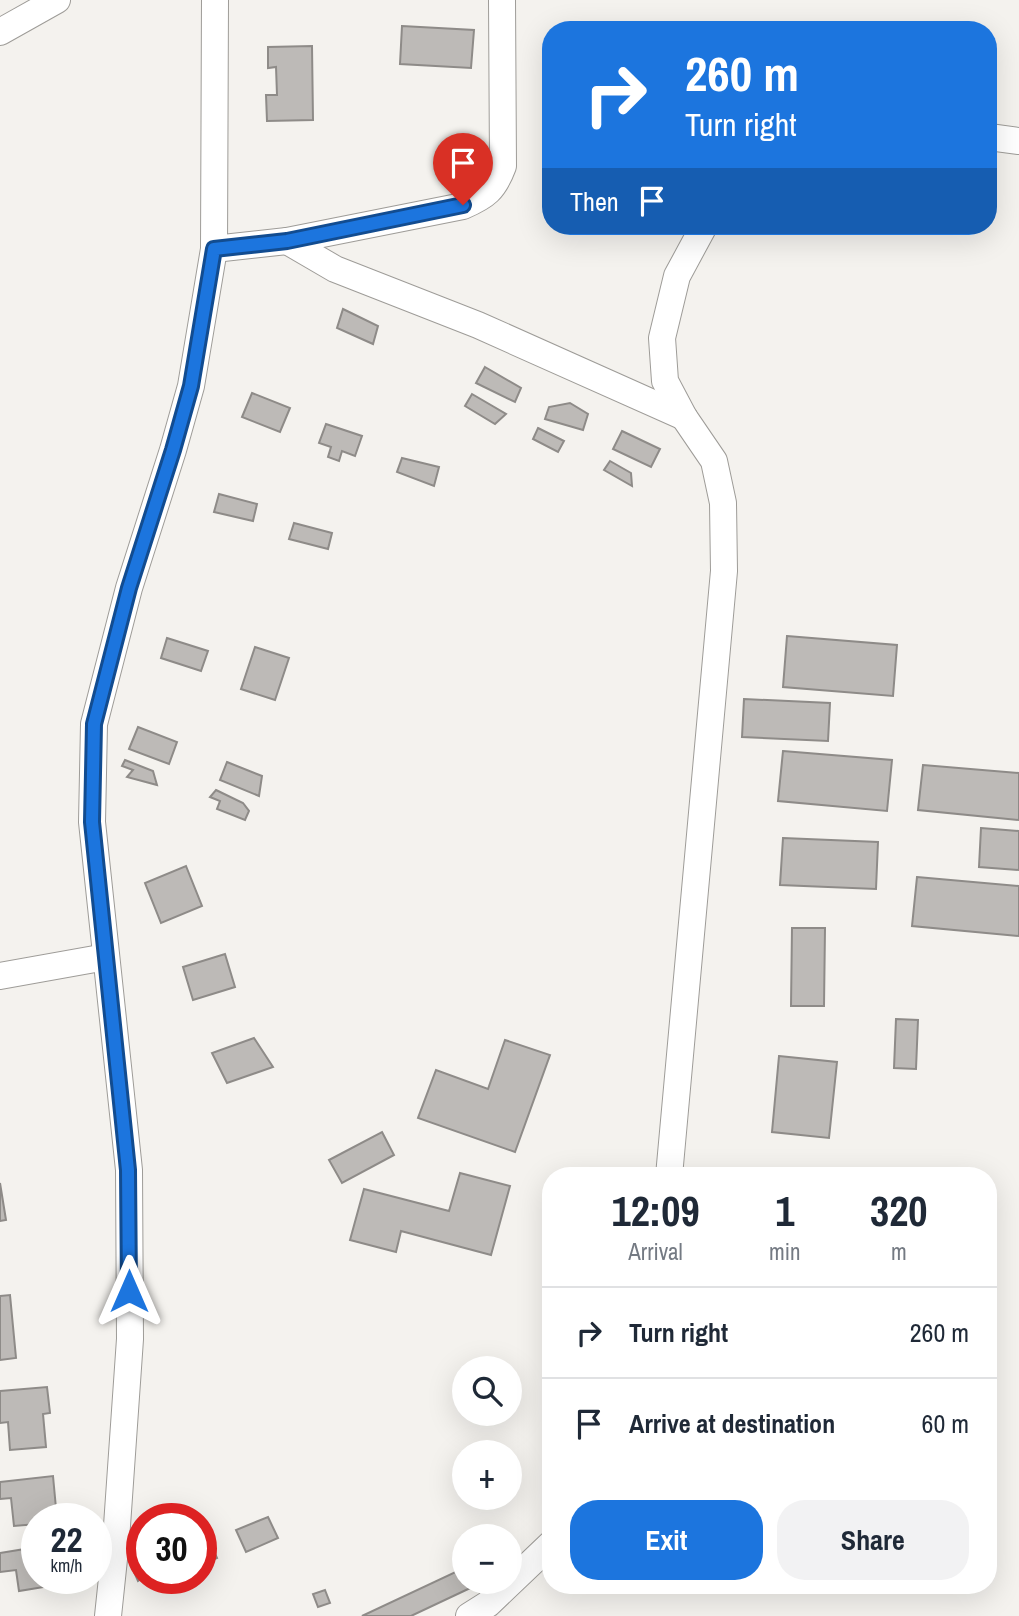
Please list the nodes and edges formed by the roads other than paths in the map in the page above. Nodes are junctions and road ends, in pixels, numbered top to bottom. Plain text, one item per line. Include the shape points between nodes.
1 (57, 0) edge
2 (215, 0) edge
3 (502, 0) edge
4 (0, 32) edge
5 (997, 138) edge
6 (1019, 141) edge
7 (700, 235) edge
8 (287, 241) junction
9 (214, 249) junction
10 (684, 417) junction
11 (106, 957) junction
12 (0, 976) edge
13 (670, 1167) edge
14 (542, 1553) edge
15 (108, 1616) edge
16 (469, 1616) edge

1 - 4 street
2 - 9 street
3 - 8 street via 503,166 496,184 481,198 463,205
5 - 6 street
7 - 10 street via 677,276 662,338 665,381
8 - 9 street
8 - 10 street via 335,269 478,325
9 - 11 street via 191,386 129,588 94,724 92,822
10 - 13 street via 714,461 723,503 724,571
11 - 12 street
11 - 15 street via 128,1170 130,1326
14 - 16 street

